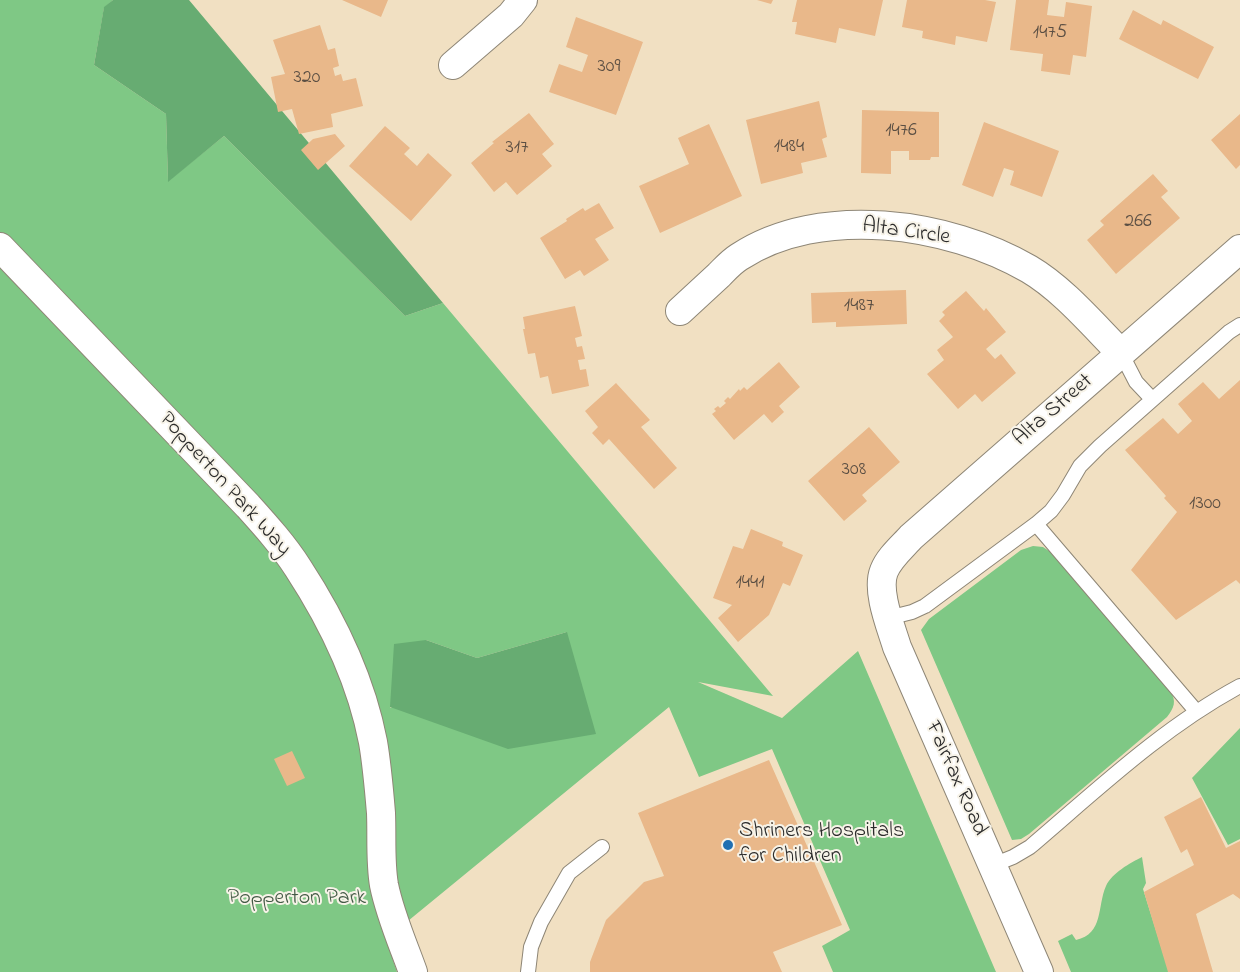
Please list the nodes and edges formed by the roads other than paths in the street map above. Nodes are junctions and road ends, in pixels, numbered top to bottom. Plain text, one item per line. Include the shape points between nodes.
1 (523, 0) edge
2 (453, 66) dead end
3 (0, 247) edge
4 (1240, 249) edge
5 (680, 311) dead end
6 (1240, 325) edge
7 (1121, 352) junction
8 (1152, 399) junction
9 (1036, 524) junction
10 (882, 583) joint
11 (888, 618) junction
12 (1240, 686) edge
13 (1196, 711) junction
14 (602, 847) dead end
15 (992, 865) junction
16 (413, 972) edge
17 (528, 972) edge
18 (1039, 972) edge

1 - 2 street via 511,15
3 - 16 street, Popperton Park Way via 248,506 298,567 318,601 351,668 372,739 381,813 384,886
4 - 7 street, Alta Street
5 - 7 street, Alta Circle via 738,258 774,238 812,229 859,224 896,227 946,235 1029,269 1058,291
6 - 8 lane
7 - 8 lane via 1136,382
7 - 10 street, Alta Street via 911,537 890,560
8 - 9 lane via 1089,456 1051,511
9 - 11 lane via 925,606
9 - 13 lane
10 - 11 street, Fairfax Road
11 - 15 street, Fairfax Road via 897,647
12 - 13 lane
13 - 15 lane via 1159,737 1030,847
14 - 17 lane via 569,873 538,930 531,947
15 - 18 street, Fairfax Road

